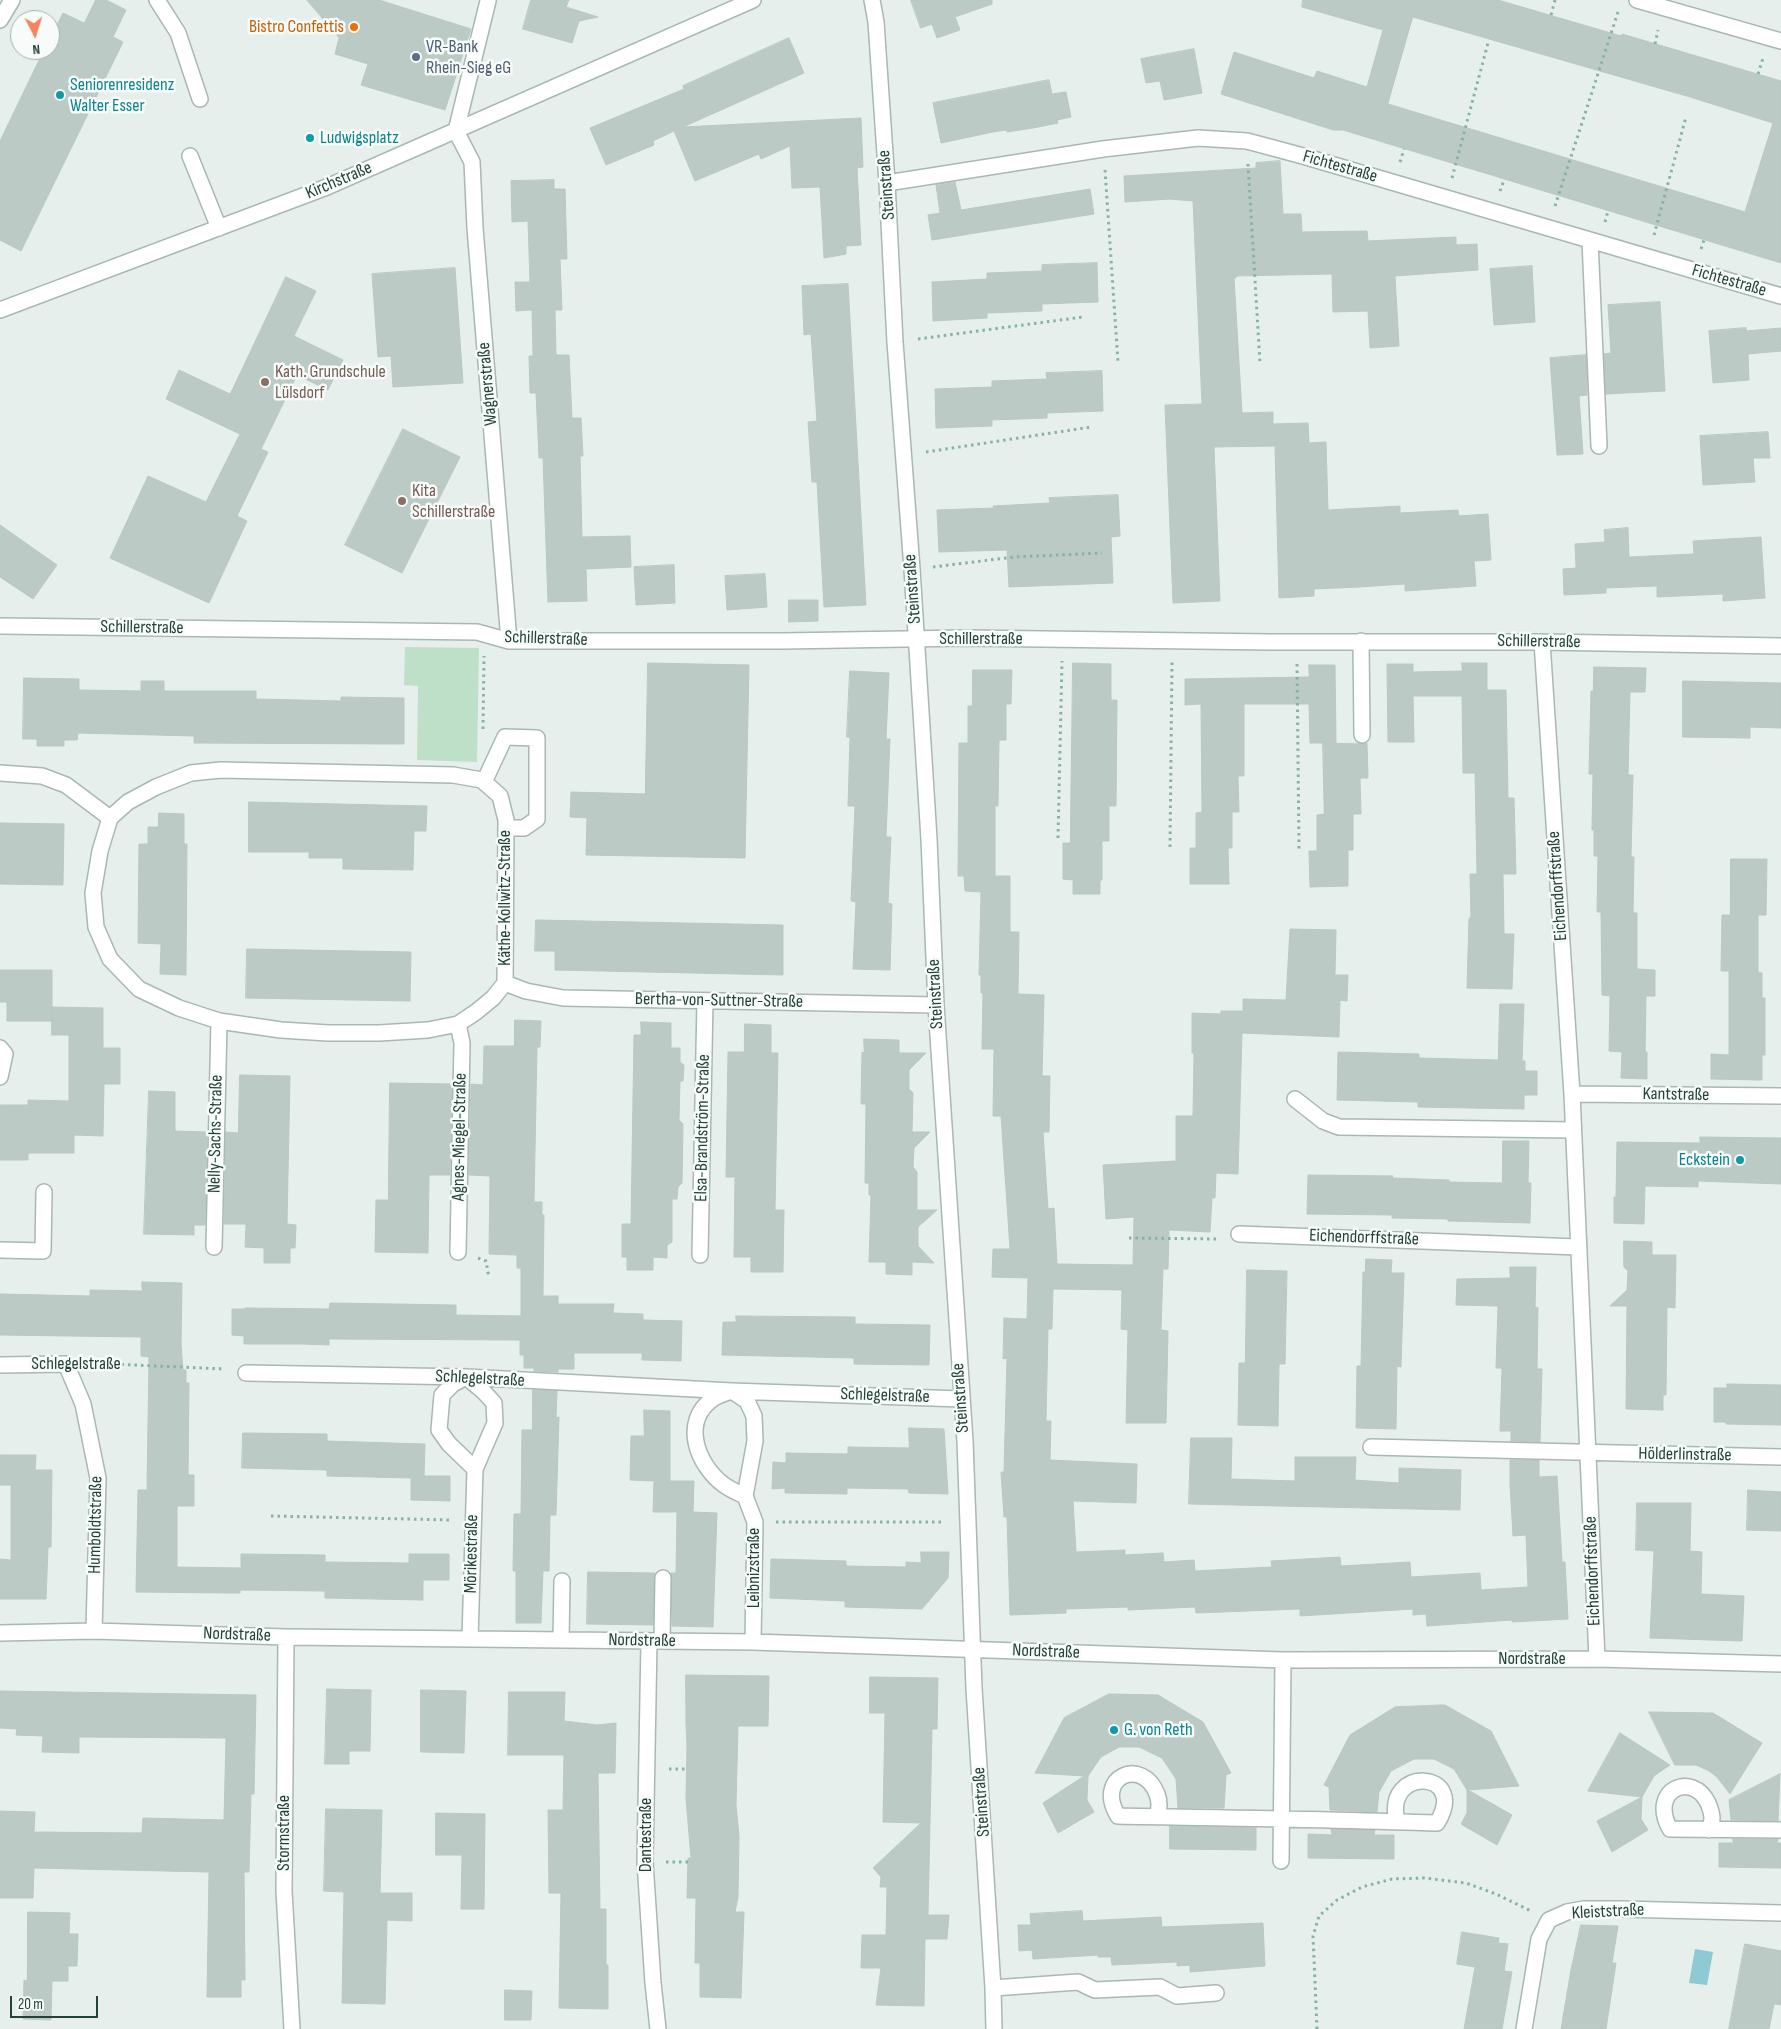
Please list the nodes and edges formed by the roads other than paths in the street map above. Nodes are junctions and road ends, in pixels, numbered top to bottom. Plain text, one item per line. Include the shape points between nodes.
1 (12, 0) edge
2 (157, 0) edge
3 (753, 0) edge
4 (872, 0) edge
5 (1637, 0) edge
6 (488, 1) edge
7 (0, 20) edge
8 (1781, 41) edge
9 (200, 99) dead end
10 (456, 131) junction
11 (190, 156) dead end
12 (887, 183) junction
13 (218, 228) junction
14 (1590, 240) junction
15 (1781, 296) edge
16 (0, 310) edge
17 (1599, 446) dead end
18 (0, 626) edge
19 (916, 640) junction
20 (509, 641) junction
21 (1361, 641) junction
22 (1542, 642) junction
23 (1781, 646) edge
24 (1362, 735) dead end
25 (0, 773) edge
26 (484, 782) junction
27 (110, 818) junction
28 (506, 828) junction
29 (505, 983) junction
30 (705, 1002) junction
31 (936, 1004) junction
32 (219, 1021) junction
33 (458, 1024) junction
34 (0, 1048) edge
35 (0, 1077) edge
36 (1572, 1094) junction
37 (1781, 1096) edge
38 (1296, 1099) dead end
39 (1573, 1130) junction
40 (44, 1192) dead end
41 (1233, 1236) road end
42 (214, 1247) dead end
43 (1578, 1247) junction
44 (0, 1250) edge
45 (458, 1252) dead end
46 (700, 1255) dead end
47 (66, 1364) joint
48 (0, 1365) edge
49 (246, 1372) road end
50 (466, 1378) junction
51 (732, 1391) junction
52 (961, 1399) junction
53 (1371, 1447) dead end
54 (1589, 1452) junction
55 (1781, 1457) edge
56 (475, 1469) junction
57 (745, 1496) junction
58 (663, 1578) dead end
59 (562, 1581) dead end
60 (94, 1631) junction
61 (0, 1632) edge
62 (286, 1637) junction
63 (470, 1639) junction
64 (562, 1640) junction
65 (655, 1641) junction
66 (753, 1642) junction
67 (972, 1650) junction
68 (1597, 1659) junction
69 (1283, 1660) junction
70 (1781, 1664) edge
71 (1157, 1817) dead end
72 (1281, 1818) junction
73 (1397, 1822) dead end
74 (1709, 1830) dead end
75 (1781, 1830) edge
76 (1281, 1861) dead end
77 (1781, 1913) edge
78 (994, 1988) junction
79 (1216, 1993) dead end
80 (292, 2029) edge
81 (658, 2029) edge
82 (994, 2029) edge
83 (1524, 2029) edge

1 - 7 street
2 - 9 street via 178,33
3 - 10 street, Kirchstraße
4 - 12 street, Steinstraße
5 - 8 street
6 - 10 street
10 - 13 street, Kirchstraße via 327,187
10 - 20 street, Wagnerstraße via 472,162
11 - 13 street
12 - 14 street, Fichtestraße via 1103,149 1198,138 1247,142
12 - 19 street, Steinstraße
13 - 16 street, Kirchstraße
14 - 15 street, Fichtestraße
14 - 17 street
18 - 20 street, Schillerstraße via 467,632
19 - 20 street, Schillerstraße
19 - 21 street, Schillerstraße
19 - 31 street, Steinstraße
21 - 22 street, Schillerstraße
21 - 24 street
22 - 23 street, Schillerstraße
22 - 36 street, Eichendorffstraße
25 - 27 street via 42,776 66,785
26 - 27 street via 454,775 221,770 191,773 156,787 128,802
26 - 28 street, Käthe-Kollwitz-Straße via 500,796
26 - 28 street via 505,737 537,738 537,819 524,828
27 - 32 street, Käthe-Kollwitz-Straße via 93,893 96,927 110,959 140,989 179,1008
28 - 29 street, Käthe-Kollwitz-Straße
29 - 30 street, Bertha-von-Suttner-Straße via 563,998
29 - 33 street, Käthe-Kollwitz-Straße via 493,998
30 - 31 street, Bertha-von-Suttner-Straße
30 - 46 street, Elsa-Brandström-Straße
31 - 52 street, Steinstraße
32 - 33 street, Käthe-Kollwitz-Straße via 328,1033 428,1030
32 - 42 street, Nelly-Sachs-Straße
33 - 45 street, Agnes-Miegel-Straße via 462,1043
34 - 35 street via 5,1054
36 - 37 street, Kantstraße
36 - 39 street, Eichendorffstraße
38 - 39 street via 1323,1121 1338,1128
39 - 43 street, Eichendorffstraße
40 - 44 street via 43,1250
41 - 43 street, Eichendorffstraße
43 - 54 street, Eichendorffstraße
47 - 48 street, Schlegelstraße
47 - 60 street, Humboldtstraße via 83,1404 98,1478
49 - 50 street, Schlegelstraße
50 - 51 street, Schlegelstraße
50 - 56 street, Mörikestraße via 494,1403 495,1423
50 - 56 street via 453,1384 442,1395 439,1430
51 - 52 street, Schlegelstraße
51 - 57 street via 747,1401 754,1416 756,1442
51 - 57 street via 714,1398 702,1409 695,1420 696,1446 708,1469 724,1485
52 - 67 street, Steinstraße
53 - 54 street
54 - 55 street, Hölderlinstraße
54 - 68 street, Eichendorffstraße
56 - 63 street, Mörikestraße
57 - 66 street, Leibnizstraße via 755,1522
58 - 65 street, Dantestraße
59 - 64 street
60 - 61 street, Nordstraße
60 - 62 street, Nordstraße
62 - 63 street, Nordstraße
62 - 80 street, Stormstraße via 284,1891
63 - 64 street, Nordstraße
64 - 65 street, Nordstraße
65 - 66 street, Nordstraße
65 - 81 street, Dantestraße via 645,1862
66 - 67 street, Nordstraße
67 - 69 street, Nordstraße
67 - 78 street, Steinstraße
68 - 69 street, Nordstraße
68 - 70 street, Nordstraße
69 - 72 street
71 - 72 street
72 - 73 street
72 - 76 street
74 - 75 street
77 - 83 street, Kleiststraße via 1584,1909 1549,1920 1540,1938
78 - 79 street via 1078,1982 1095,1990 1160,1987 1177,1996
78 - 82 street, Steinstraße

